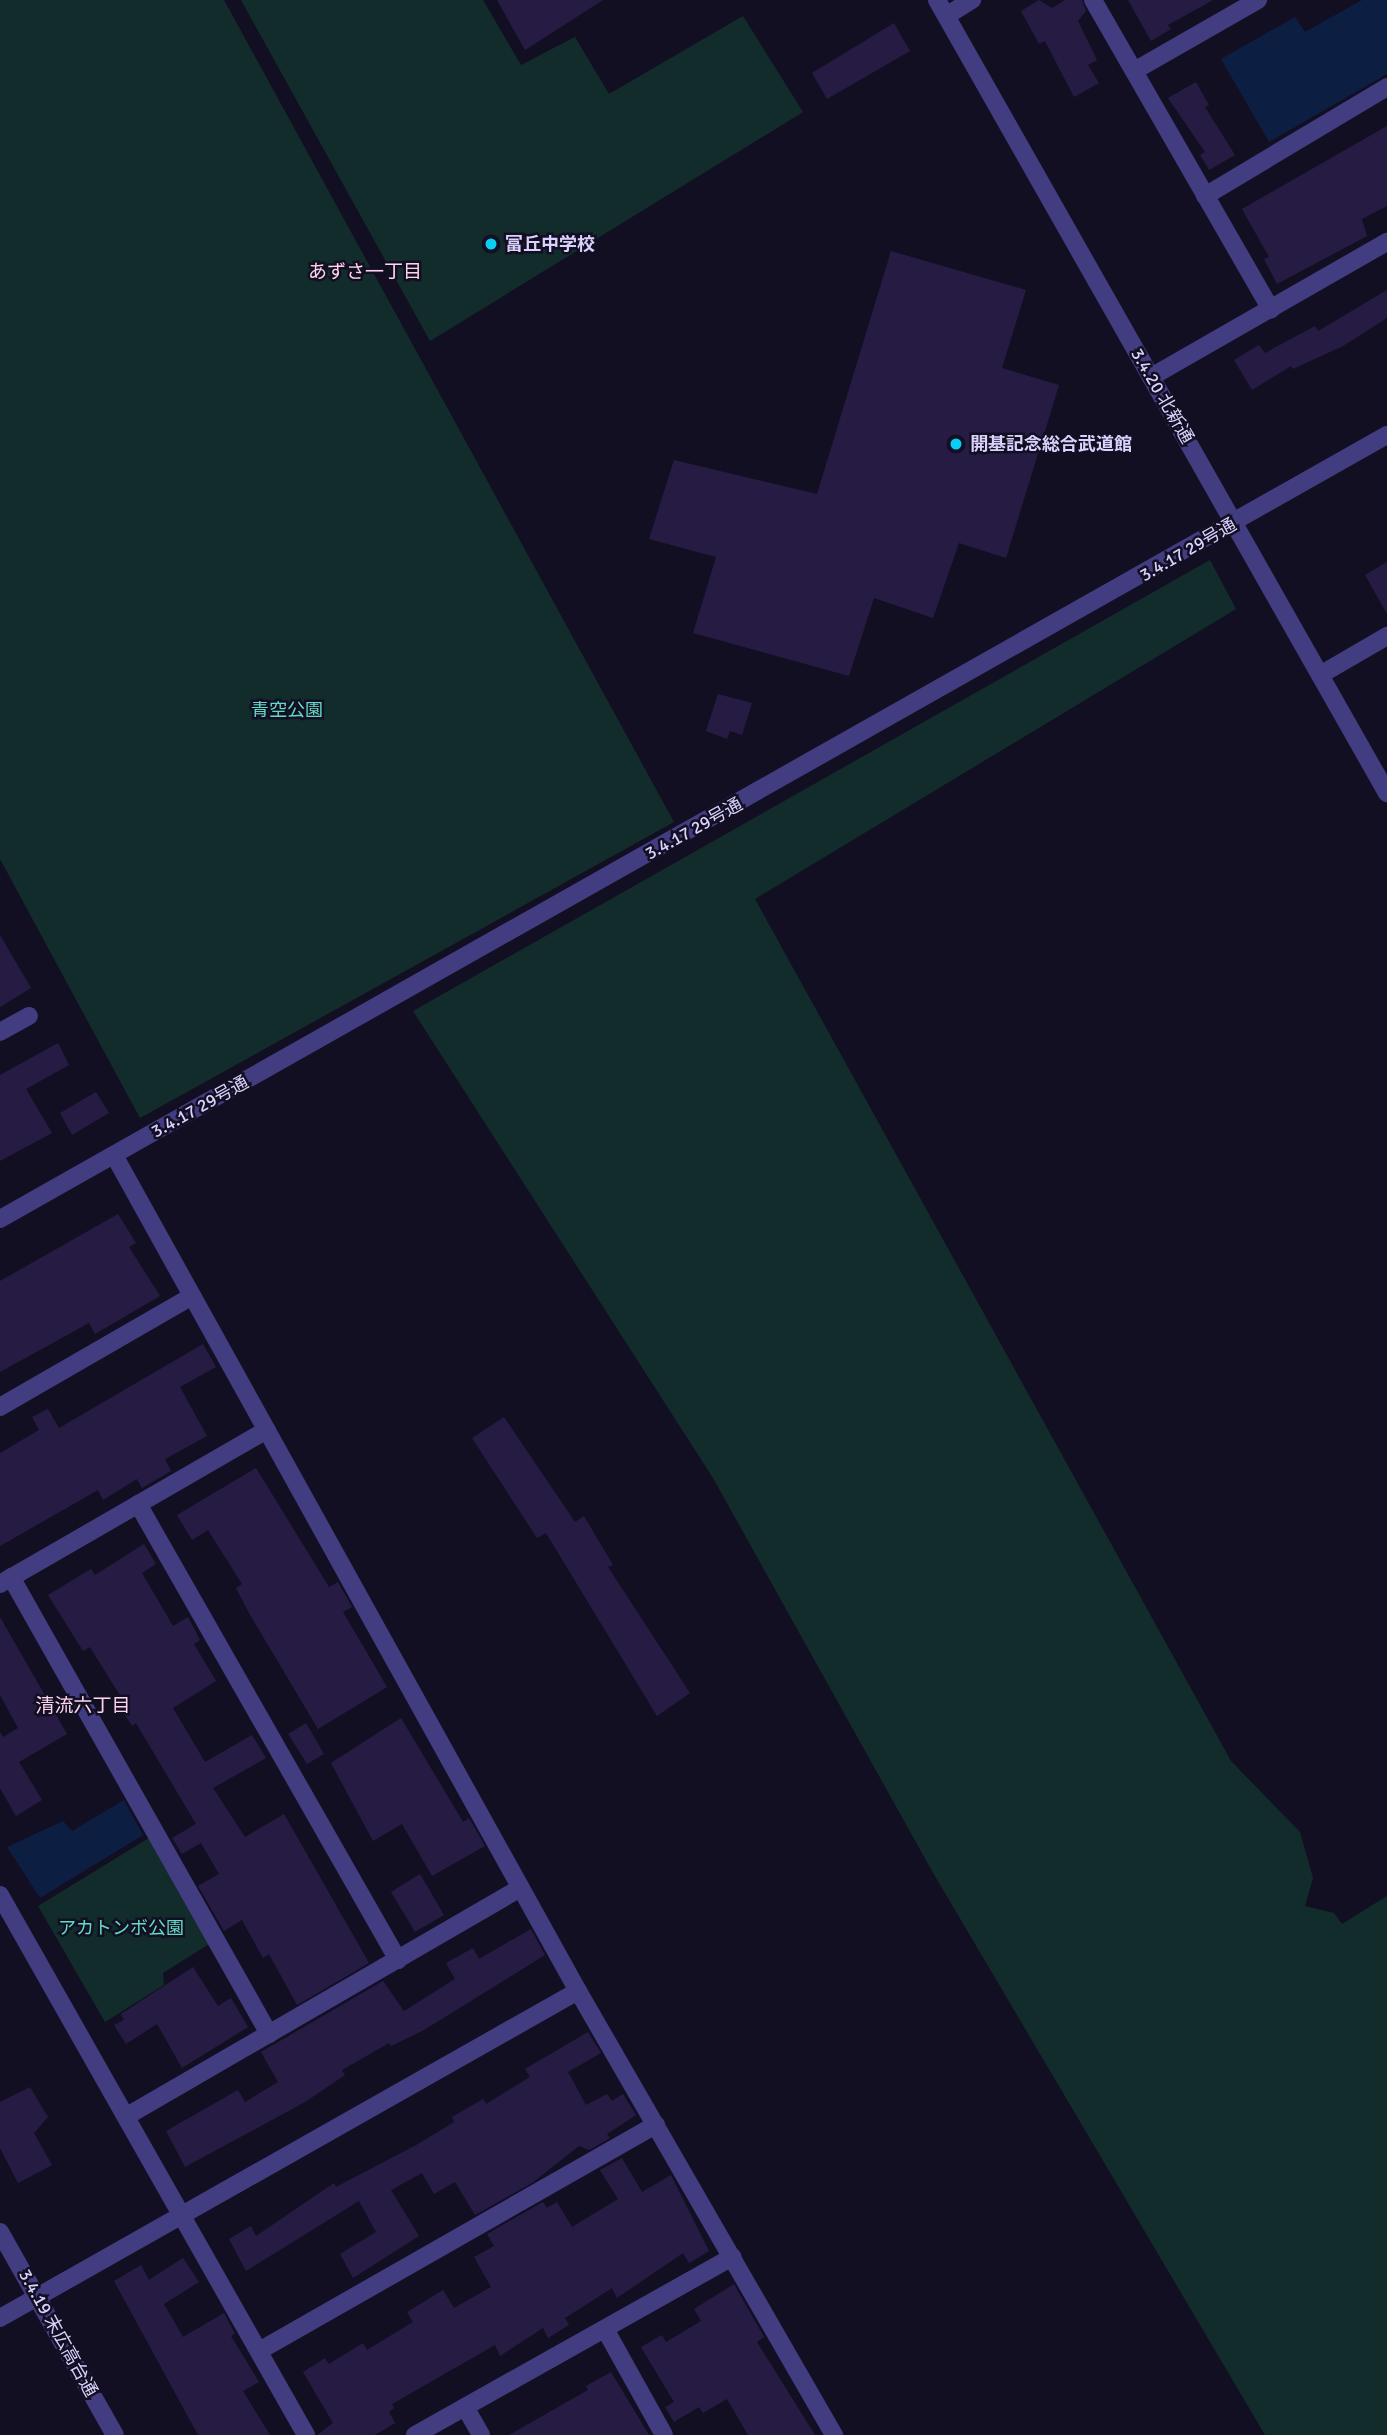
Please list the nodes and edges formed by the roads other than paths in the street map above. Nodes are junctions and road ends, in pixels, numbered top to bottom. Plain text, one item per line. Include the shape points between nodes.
1 (972, 0) edge
2 (1093, 0) edge
3 (1258, 0) edge
4 (942, 8) edge
5 (1134, 71) junction
6 (1387, 87) edge
7 (1205, 196) junction
8 (1387, 242) edge
9 (1271, 309) junction
10 (1151, 377) junction
11 (1387, 435) edge
12 (1236, 523) junction
13 (1387, 636) edge
14 (1320, 675) junction
15 (1387, 793) edge
16 (29, 1016) dead end
17 (0, 1032) edge
18 (114, 1155) junction
19 (0, 1219) edge
20 (192, 1296) junction
21 (0, 1407) edge
22 (267, 1430) junction
23 (138, 1504) junction
24 (6, 1580) edge
25 (521, 1888) junction
26 (0, 1895) edge
27 (398, 1960) junction
28 (578, 1991) junction
29 (269, 2034) junction
30 (127, 2116) junction
31 (656, 2125) junction
32 (184, 2216) junction
33 (0, 2232) edge
34 (732, 2257) junction
35 (37, 2296) junction
36 (0, 2318) edge
37 (605, 2329) junction
38 (259, 2351) junction
39 (465, 2407) junction
40 (115, 2435) edge
41 (306, 2435) edge
42 (415, 2435) edge
43 (481, 2435) edge
44 (664, 2435) edge
45 (834, 2435) edge

1 - 4 street
2 - 5 street
3 - 5 street
4 - 10 street, 3.4.20 北新通
5 - 7 street
6 - 7 street
7 - 9 street
8 - 9 street
9 - 10 street
10 - 12 street, 3.4.20 北新通
11 - 12 street, 3.4.17 29号通
12 - 14 street, 3.4.20 北新通
12 - 18 street, 3.4.17 29号通
13 - 14 street
14 - 15 street, 3.4.20 北新通
16 - 17 street
18 - 19 street, 3.4.17 29号通
18 - 20 street
20 - 21 street
20 - 22 street
22 - 23 street
22 - 25 street
23 - 24 street
23 - 27 street
24 - 29 street
25 - 27 street
25 - 28 street
26 - 30 street
27 - 29 street
28 - 31 street
28 - 32 street
29 - 30 street
30 - 32 street
31 - 34 street
31 - 38 street
32 - 35 street
32 - 38 street
33 - 35 street, 3.4.19 末広高台通
34 - 37 street
34 - 45 street
35 - 36 street
35 - 40 street, 3.4.19 末広高台通
37 - 39 street
37 - 44 street
38 - 41 street
39 - 42 street
39 - 43 street

